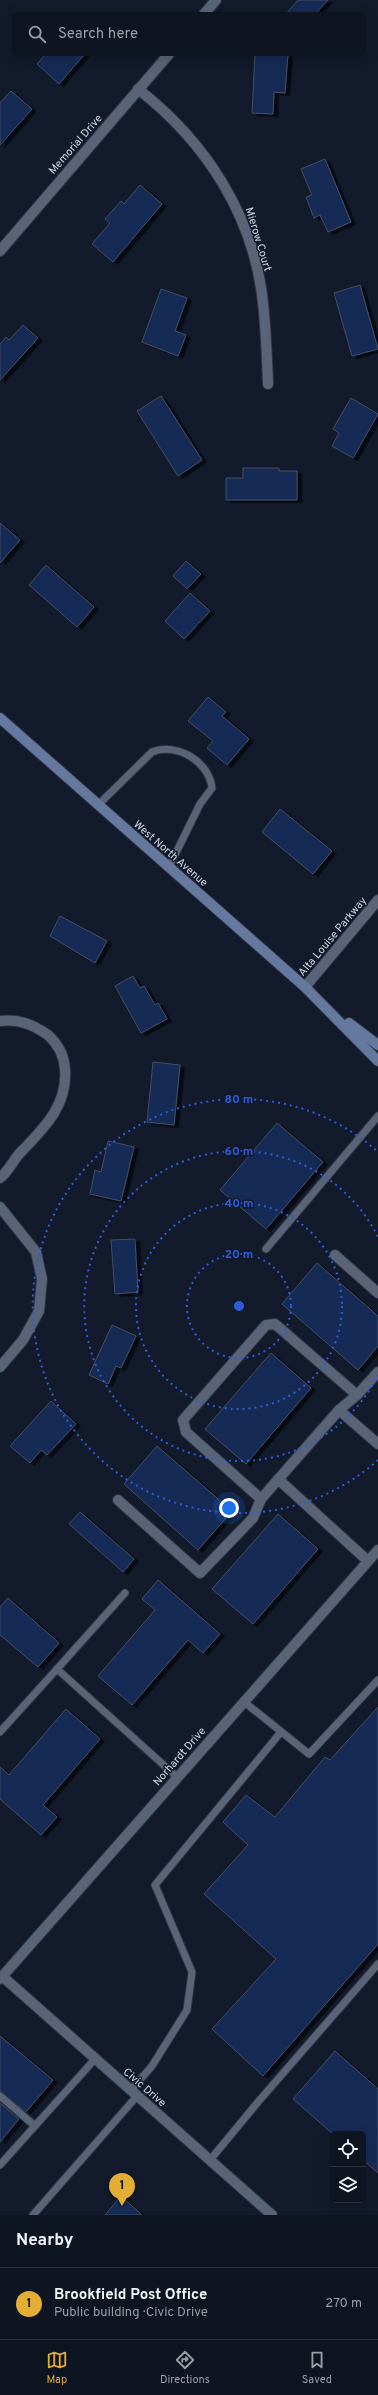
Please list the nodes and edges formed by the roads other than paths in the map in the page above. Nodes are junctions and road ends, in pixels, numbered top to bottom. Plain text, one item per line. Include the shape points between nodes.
1 (216, 0) edge
2 (206, 12) edge
3 (167, 56) edge
4 (138, 89) junction
5 (0, 251) edge
6 (268, 384) dead end
7 (0, 718) edge
8 (98, 805) junction
9 (169, 867) junction
10 (378, 900) edge
11 (305, 987) junction
12 (326, 1007) junction
13 (0, 1021) edge
14 (378, 1045) edge
15 (378, 1061) edge
16 (378, 1116) edge
17 (0, 1178) edge
18 (0, 1207) edge
19 (266, 1249) dead end
20 (335, 1255) dead end
21 (378, 1292) edge
22 (0, 1367) edge
23 (378, 1372) edge
24 (357, 1395) junction
25 (339, 1410) junction
26 (378, 1444) edge
27 (278, 1479) junction
28 (261, 1499) junction
29 (118, 1500) dead end
30 (378, 1550) edge
31 (368, 1561) junction
32 (125, 1593) dead end
33 (57, 1669) junction
34 (378, 1680) edge
35 (244, 1701) junction
36 (0, 1732) edge
37 (282, 1732) junction
38 (177, 1777) junction
39 (378, 1964) edge
40 (1, 1977) edge
41 (95, 2059) junction
42 (134, 2093) junction
43 (0, 2096) edge
44 (35, 2126) junction
45 (210, 2160) junction
46 (0, 2165) edge
47 (33, 2215) edge
48 (272, 2215) edge

1 - 2 street
3 - 4 street, Memorial Drive
4 - 5 street, Memorial Drive
4 - 6 street, Mierow Court via 167,112 196,144 239,213 256,264 263,301
7 - 8 main road, West North Avenue
8 - 9 main road, West North Avenue
8 - 9 lane via 152,752 161,748 180,751 201,766 211,780 212,788 196,810
9 - 11 main road, West North Avenue
10 - 11 street, Alta Louise Parkway
11 - 12 main road, West North Avenue
12 - 14 main road, West North Avenue
12 - 15 main road, West North Avenue
13 - 17 street via 16,1020 35,1026 54,1040 64,1058 66,1086 59,1105 42,1130
16 - 19 lane
18 - 22 street via 36,1252 42,1279 39,1311 23,1340
20 - 21 street
23 - 24 street
24 - 25 street
24 - 28 street via 275,1324 266,1325 183,1420 186,1432
25 - 26 street
25 - 27 street
27 - 28 street
27 - 31 street
28 - 29 street via 253,1518 200,1573
30 - 31 street, Norhardt Drive
31 - 35 street, Norhardt Drive
32 - 33 lane
33 - 36 lane
33 - 38 lane
34 - 37 lane via 309,1754
35 - 37 lane
35 - 38 street, Norhardt Drive
37 - 42 lane via 155,1885 192,1972 187,2010
38 - 40 street, Norhardt Drive
39 - 45 lane
40 - 41 street, Civic Drive
41 - 42 street, Civic Drive
41 - 44 lane
42 - 45 street, Civic Drive
42 - 47 lane
43 - 44 lane
44 - 46 lane
45 - 48 street, Civic Drive

